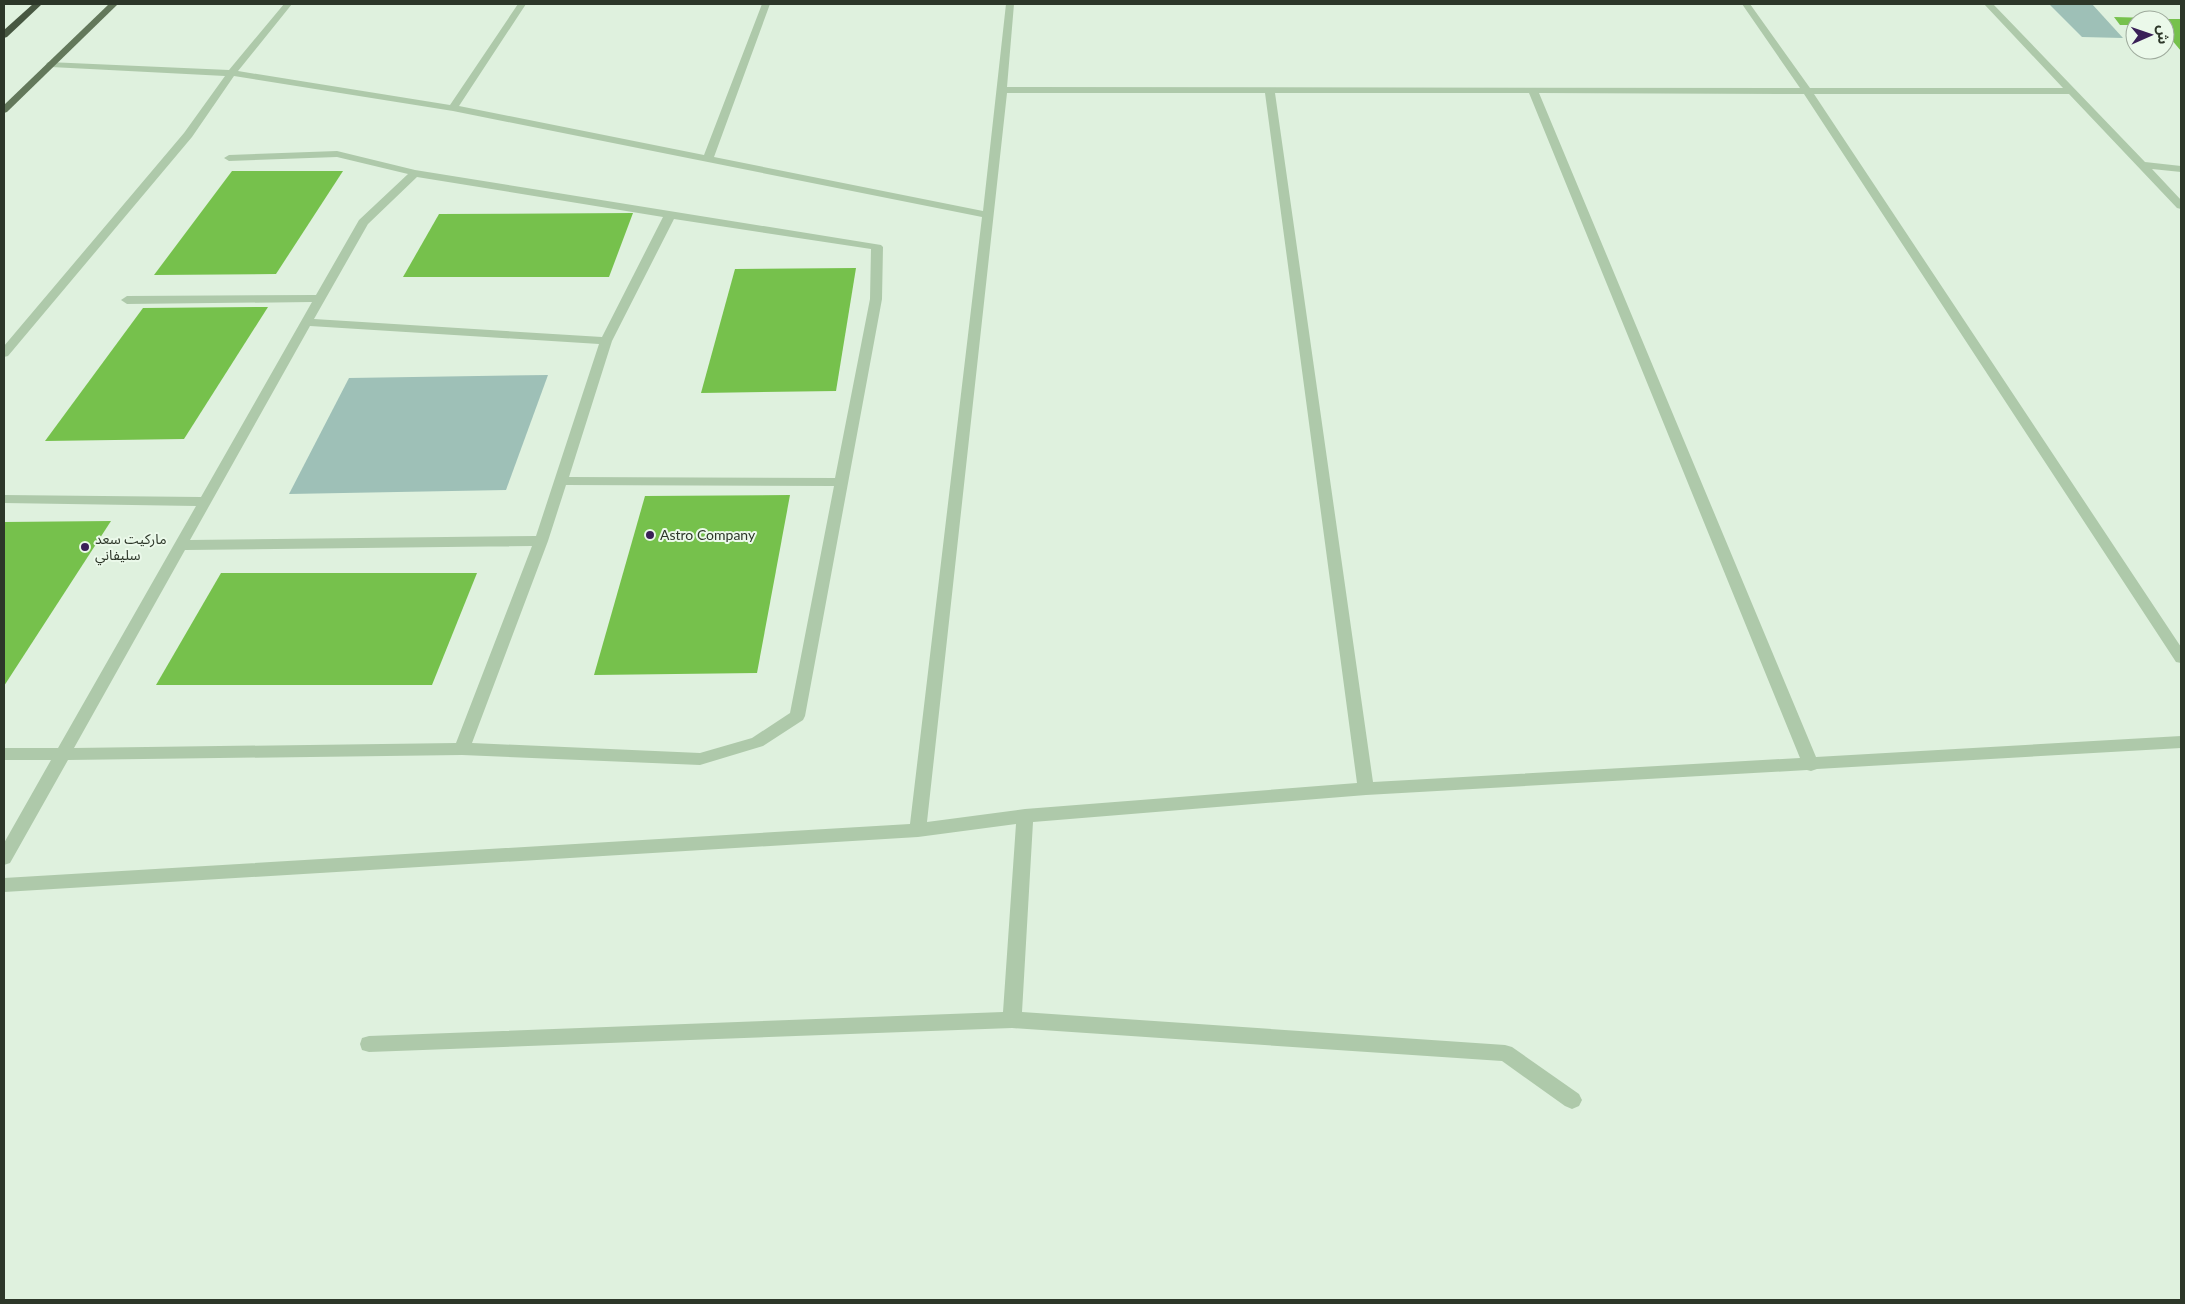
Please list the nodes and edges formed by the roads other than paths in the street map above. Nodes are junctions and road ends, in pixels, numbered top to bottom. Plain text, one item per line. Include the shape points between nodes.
1 (38, 4) edge
2 (114, 4) edge
3 (288, 4) edge
4 (522, 4) edge
5 (766, 4) edge
6 (1010, 4) edge
7 (1746, 4) edge
8 (1988, 4) edge
9 (4, 35) edge
10 (52, 64) junction
11 (232, 73) junction
12 (1002, 90) junction
13 (1270, 90) junction
14 (1532, 91) junction
15 (1807, 91) junction
16 (2071, 91) junction
17 (453, 108) junction
18 (4, 110) edge
19 (229, 158) dead end
20 (708, 159) junction
21 (2142, 165) junction
22 (2181, 169) edge
23 (415, 173) junction
24 (2181, 206) edge
25 (670, 215) junction
26 (987, 215) junction
27 (320, 298) junction
28 (127, 300) dead end
29 (307, 322) junction
30 (606, 341) junction
31 (4, 353) edge
32 (561, 481) junction
33 (842, 482) junction
34 (4, 499) edge
35 (206, 502) junction
36 (541, 541) junction
37 (182, 544) junction
38 (2181, 658) edge
39 (2181, 742) edge
40 (462, 749) junction
41 (4, 754) edge
42 (62, 754) junction
43 (1811, 765) junction
44 (1366, 789) junction
45 (1025, 816) junction
46 (918, 830) junction
47 (4, 858) edge
48 (4, 885) edge
49 (1012, 1020) junction
50 (369, 1044) dead end
51 (1572, 1100) dead end

1 - 9 highway
2 - 10 main road
3 - 11 street
4 - 17 street
5 - 20 street
6 - 12 street
7 - 15 street
8 - 16 street
10 - 11 street
10 - 18 main road
11 - 17 street
11 - 31 street via 188,135
12 - 13 street
12 - 26 street
13 - 14 street
13 - 44 street
14 - 15 street
14 - 43 street
15 - 16 street
15 - 38 street
16 - 21 street
17 - 20 street
19 - 23 street via 337,154
20 - 26 street
21 - 22 street
21 - 24 street
23 - 25 street
23 - 27 street via 363,222
25 - 30 street
25 - 33 street via 877,247 876,299
26 - 46 street
27 - 28 street
27 - 29 street
29 - 30 street
29 - 35 street
30 - 32 street
32 - 33 street
32 - 36 street
33 - 40 street via 797,716 757,742 700,759
34 - 35 street
35 - 37 street
36 - 37 street
36 - 40 street
37 - 42 street
39 - 43 street
40 - 42 street
41 - 42 street
42 - 47 street
43 - 44 street
44 - 45 street
45 - 46 street
45 - 49 street
46 - 48 street
49 - 50 street
49 - 51 street via 1505,1052

